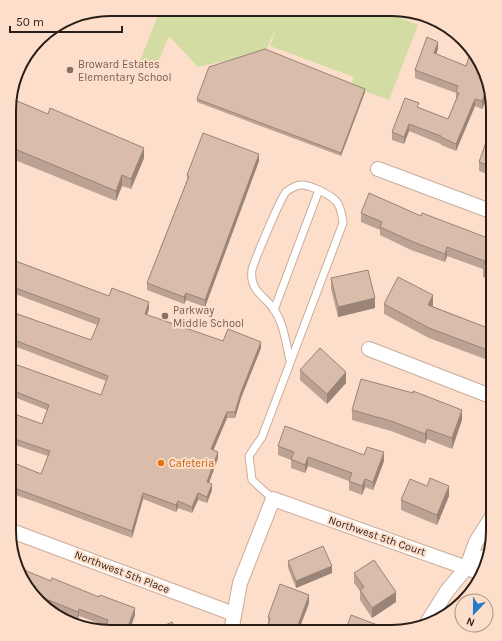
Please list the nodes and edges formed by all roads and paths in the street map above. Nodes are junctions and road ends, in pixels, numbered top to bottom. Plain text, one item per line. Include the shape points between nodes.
1 (378, 168) dead end
2 (319, 190) junction
3 (486, 209) edge
4 (274, 310) junction
5 (369, 349) dead end
6 (290, 360) junction
7 (486, 394) edge
8 (273, 499) junction
9 (486, 526) edge
10 (16, 533) edge
11 (482, 558) edge
12 (467, 567) junction
13 (477, 571) edge
14 (234, 614) junction
15 (431, 616) edge
16 (232, 625) edge

1 - 3 street
2 - 4 lane
2 - 4 lane via 300,185 286,191 252,269 253,282 260,296
2 - 6 lane via 336,201 343,223
4 - 6 lane
5 - 7 street
6 - 8 lane via 262,437 249,456 252,480
8 - 12 street, Northwest 5th Court
8 - 14 street via 240,583
9 - 12 street via 476,542
10 - 14 street, Northwest 5th Place
11 - 12 street
12 - 13 street, Northwest 5th Court
12 - 15 street via 447,591
14 - 16 street

